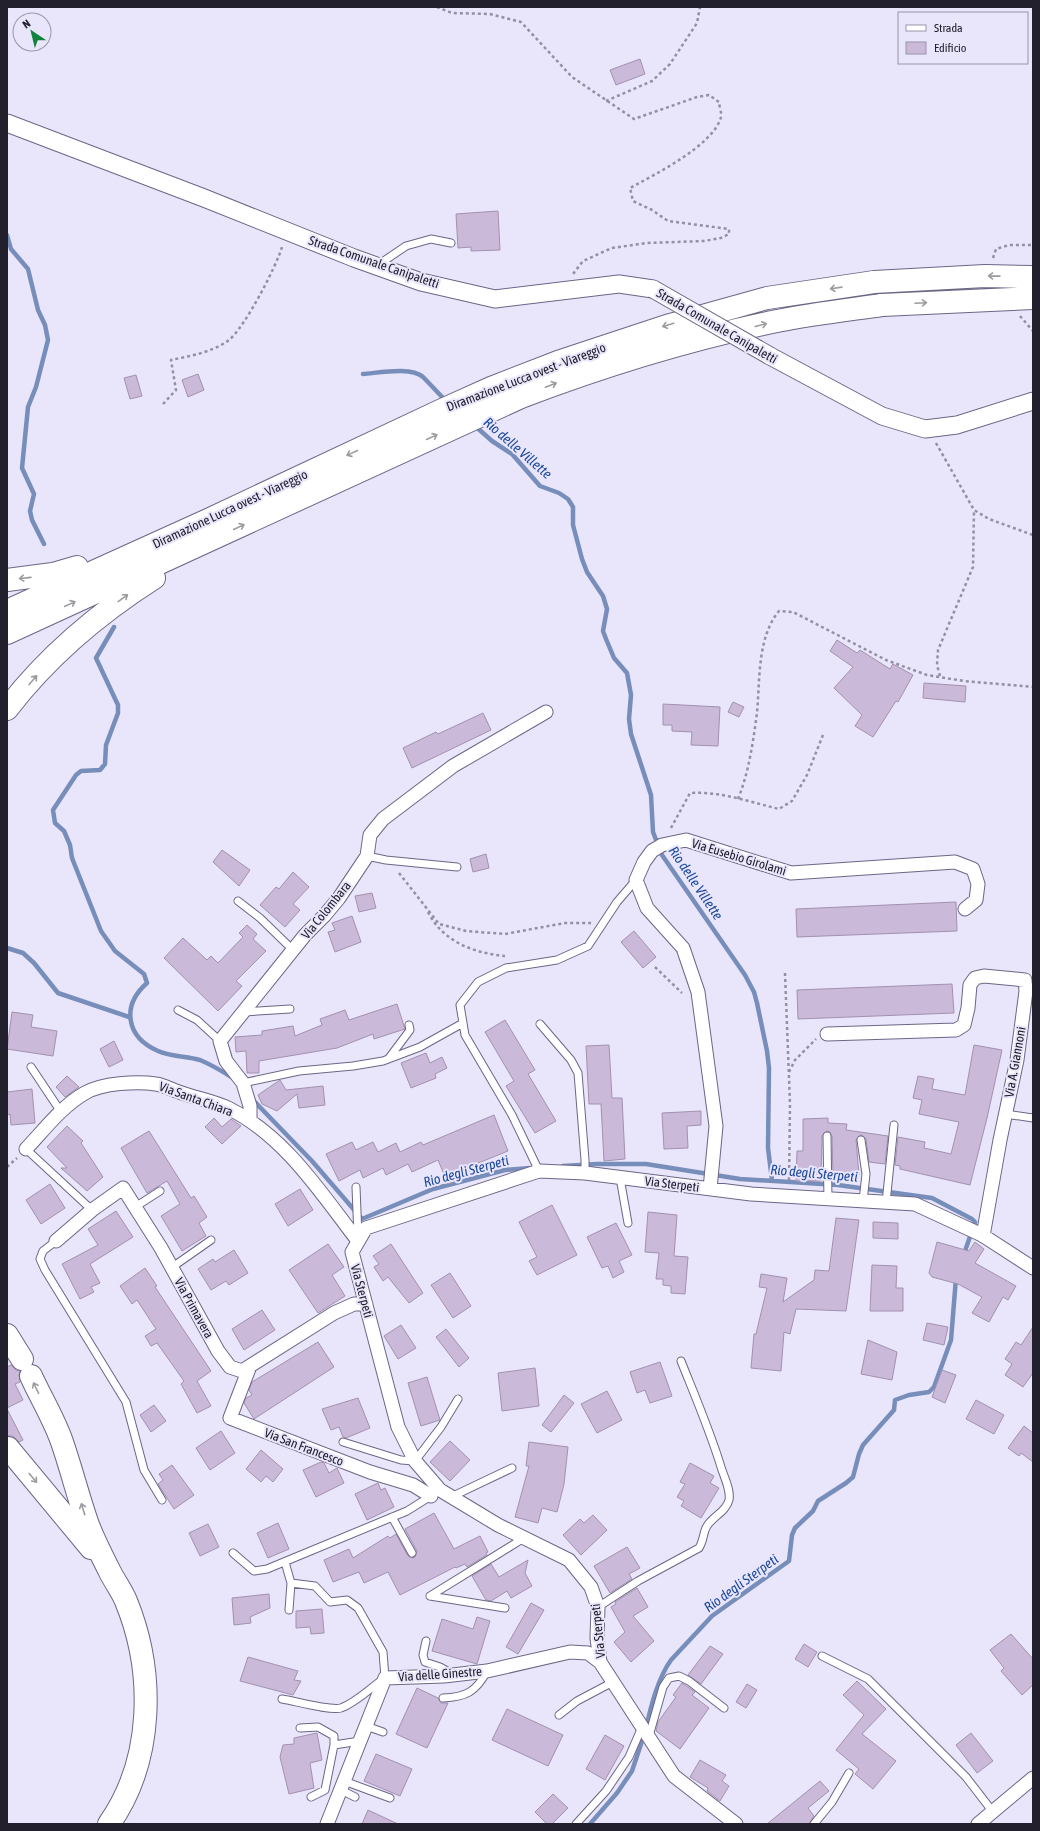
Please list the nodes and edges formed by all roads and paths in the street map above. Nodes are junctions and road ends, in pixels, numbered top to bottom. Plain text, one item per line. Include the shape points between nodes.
1 (437, 7) edge
2 (700, 7) edge
3 (606, 101) junction
4 (7, 123) edge
5 (288, 231) junction
6 (451, 243) dead end
7 (377, 266) junction
8 (1033, 277) edge
9 (560, 292) junction
10 (1033, 298) edge
11 (650, 342) junction
12 (1033, 401) edge
13 (163, 404) dead end
14 (927, 428) junction
15 (974, 510) junction
16 (214, 528) junction
17 (1033, 535) edge
18 (7, 580) edge
19 (22, 611) edge
20 (7, 633) edge
21 (940, 676) junction
22 (1033, 687) edge
23 (7, 710) edge
24 (546, 712) dead end
25 (823, 735) dead end
26 (738, 799) junction
27 (657, 848) junction
28 (367, 856) junction
29 (386, 860) junction
30 (457, 867) dead end
31 (636, 880) junction
32 (238, 901) dead end
33 (425, 907) junction
34 (965, 909) dead end
35 (600, 927) junction
36 (293, 950) junction
37 (508, 957) dead end
38 (655, 967) dead end
39 (785, 973) dead end
40 (290, 1009) dead end
41 (178, 1010) dead end
42 (243, 1012) junction
43 (702, 1014) junction
44 (463, 1023) junction
45 (540, 1024) dead end
46 (409, 1025) dead end
47 (827, 1034) joint
48 (220, 1041) junction
49 (388, 1059) junction
50 (32, 1067) dead end
51 (789, 1072) junction
52 (244, 1087) junction
53 (61, 1112) junction
54 (1005, 1114) junction
55 (1033, 1118) edge
56 (250, 1120) junction
57 (894, 1125) dead end
58 (827, 1136) dead end
59 (861, 1140) dead end
60 (26, 1149) joint
61 (538, 1167) junction
62 (585, 1168) junction
63 (789, 1174) dead end
64 (620, 1178) junction
65 (711, 1185) junction
66 (356, 1188) dead end
67 (160, 1191) dead end
68 (828, 1196) junction
69 (863, 1199) junction
70 (887, 1201) junction
71 (135, 1207) junction
72 (92, 1210) junction
73 (628, 1223) dead end
74 (982, 1236) junction
75 (211, 1240) dead end
76 (56, 1241) joint
77 (358, 1241) junction
78 (171, 1268) junction
79 (1033, 1268) edge
80 (366, 1304) junction
81 (7, 1335) edge
82 (681, 1361) dead end
83 (250, 1366) junction
84 (458, 1399) dead end
85 (343, 1442) dead end
86 (8, 1448) dead end
87 (415, 1461) junction
88 (512, 1468) dead end
89 (441, 1494) junction
90 (162, 1500) dead end
91 (392, 1517) junction
92 (524, 1538) junction
93 (233, 1553) dead end
94 (412, 1553) dead end
95 (285, 1562) junction
96 (109, 1570) junction
97 (291, 1583) junction
98 (598, 1607) junction
99 (505, 1608) dead end
100 (289, 1610) dead end
101 (426, 1640) dead end
102 (822, 1656) dead end
103 (600, 1662) junction
104 (487, 1671) junction
105 (454, 1675) junction
106 (385, 1678) junction
107 (613, 1682) junction
108 (443, 1698) dead end
109 (282, 1699) dead end
110 (724, 1708) dead end
111 (559, 1714) dead end
112 (366, 1726) junction
113 (300, 1728) dead end
114 (383, 1732) dead end
115 (645, 1732) junction
116 (360, 1740) junction
117 (334, 1745) junction
118 (849, 1773) dead end
119 (1033, 1778) edge
120 (342, 1785) junction
121 (311, 1797) dead end
122 (355, 1797) dead end
123 (390, 1798) dead end
124 (993, 1812) junction
125 (109, 1824) edge
126 (327, 1824) edge
127 (576, 1824) edge
128 (736, 1824) edge
129 (814, 1824) edge
130 (978, 1824) edge

1 - 3 path via 452,13 490,14 521,22 572,77
2 - 3 path via 697,23 670,64 652,81
3 - 9 path via 634,119 697,97 709,95 719,102 721,116 714,132 664,171 630,188 633,201 668,221 729,228 729,234 704,241 647,243 612,248 583,261
4 - 5 street, Strada Comunale Canipaletti
5 - 7 street, Strada Comunale Canipaletti
5 - 13 path via 277,263 244,320 229,340 202,353 171,360 176,390
6 - 7 lane via 431,239 406,246
7 - 9 street, Strada Comunale Canipaletti via 421,282 495,299
8 -> 11 highway, Diramazione Lucca ovest - Viareggio, bridge via 985,276 874,282 767,298
9 - 14 street, Strada Comunale Canipaletti, bridge via 618,284 653,289 882,416
11 -> 10 highway, Diramazione Lucca ovest - Viareggio, bridge via 882,304
11 - 16 highway, Diramazione Lucca ovest - Viareggio via 558,362 498,386 392,445
12 - 14 street, Strada Comunale Canipaletti via 957,425
14 - 15 path
15 - 17 path via 989,519
15 - 21 path via 973,567 938,650 937,665
16 -> 18 highway via 54,574
16 - 19 highway, Diramazione Lucca ovest - Viareggio
23 -> 16 highway via 46,665 82,631
19 - 20 highway, Diramazione Lucca ovest - Viareggio
21 - 22 path via 964,681
21 - 26 path via 927,675 886,660 793,612 779,611 771,620 760,661 757,713 750,755
24 - 28 street, Via Colombara via 453,766 384,819 370,835
25 - 26 path via 807,775 792,801 779,809
26 - 27 path via 702,792 690,793
27 - 31 street via 644,862
27 - 34 street, Via Eusebio Girolami via 686,840 791,873 955,862 973,869 978,884 976,900
28 - 29 lane
28 - 36 street, Via Colombara via 339,898
29 - 30 lane
29 - 33 path via 397,870
31 - 35 lane
31 - 43 street via 647,908 683,948 698,992
32 - 36 lane
33 - 35 path via 439,924 466,931 505,934 565,923 589,922
33 - 37 path via 434,925 447,936 474,951
35 - 44 lane via 588,946 557,960 506,968 478,982 460,1005
36 - 42 street, Via Colombara
38 - 43 path via 676,985
39 - 51 path
40 - 42 lane
41 - 48 lane via 196,1020
42 - 48 street, Via Colombara
43 - 65 street via 716,1126
44 - 49 lane via 420,1047
44 - 61 lane via 465,1035 512,1115
45 - 62 lane via 571,1060 578,1073
46 - 49 lane via 410,1030
47 - 51 path via 803,1050
47 - 54 street, Via A. Giannoni via 956,1030 964,1025 970,984 976,978 984,976 1025,980 1026,991 1017,1060
48 - 52 street via 226,1061
49 - 52 lane via 353,1066 299,1071
50 - 53 lane
51 - 63 path
52 - 56 street via 250,1106
53 - 56 street, Via Santa Chiara via 86,1092 103,1086 157,1084 227,1108
53 - 60 street, Via Santa Chiara
54 - 55 lane
54 - 74 street, Via A. Giannoni
56 - 77 street, Via Santa Chiara via 306,1173
57 - 70 lane
58 - 68 lane
59 - 69 lane via 866,1174
60 - 72 lane
61 - 62 street, Via Sterpeti
61 - 77 street, Via Sterpeti via 366,1228
62 - 64 street, Via Sterpeti
64 - 65 street, Via Sterpeti
64 - 73 lane
65 - 68 street, Via Sterpeti
66 - 77 lane
67 - 71 lane
68 - 69 street, Via Sterpeti
69 - 70 street, Via Sterpeti
70 - 74 street, Via Sterpeti via 915,1204
71 - 72 street, Via Primavera via 124,1188
71 - 78 street, Via Primavera
72 - 76 street, Via Primavera
74 - 79 street, Via Sterpeti
75 - 78 lane
76 - 90 lane via 43,1251 40,1259 126,1402 144,1470
77 - 80 street, Via Sterpeti via 352,1252
78 - 83 street, Via Primavera via 218,1351 230,1367 242,1371
80 - 83 street, Via Primavera via 354,1304 334,1313
80 - 87 street, Via Sterpeti via 398,1427
96 -> 81 highway via 88,1523 61,1440
82 - 98 lane via 711,1435 727,1485 729,1500 724,1510 708,1525 699,1548 638,1581
83 - 89 street, Via San Francesco via 230,1418 370,1472
84 - 87 lane
85 - 87 lane via 401,1460
86 -> 96 highway
87 - 89 street, Via Sterpeti
88 - 89 lane
89 - 91 lane
89 - 92 street, Via Sterpeti
91 - 94 lane
91 - 95 lane
92 - 98 street, Via Sterpeti via 569,1560 591,1587
92 - 99 lane via 430,1596
93 - 95 lane via 254,1571
95 - 97 lane
96 - 125 highway via 126,1600 142,1648 146,1705 143,1740 135,1770
97 - 100 lane
97 - 106 lane via 315,1586 330,1602 347,1600 358,1608 383,1652
98 - 103 street, Via Sterpeti via 596,1638
101 - 105 lane via 423,1655 425,1662
102 - 124 lane via 868,1679 966,1777
103 - 104 street, Via delle Ginestre via 588,1653 570,1652
103 - 107 street, Via Sterpeti
104 - 105 street, Via delle Ginestre
104 - 108 lane via 472,1692 455,1698
105 - 106 street, Via delle Ginestre
106 - 109 lane via 340,1708 328,1709
106 - 112 street, Via delle Ginestre
107 - 111 lane via 577,1701
107 - 115 street, Via Sterpeti
110 - 115 lane via 689,1681 679,1676 669,1678
112 - 114 lane
112 - 116 street, Via delle Ginestre
113 - 117 lane via 318,1726 334,1736
115 - 127 lane via 606,1792
115 - 128 street, Via Sterpeti via 674,1776
116 - 117 lane
116 - 120 street, Via delle Ginestre
117 - 121 lane via 325,1790
118 - 129 lane via 832,1802
119 - 124 street
120 - 122 lane
120 - 123 lane
120 - 126 street, Via delle Ginestre
124 - 130 street

